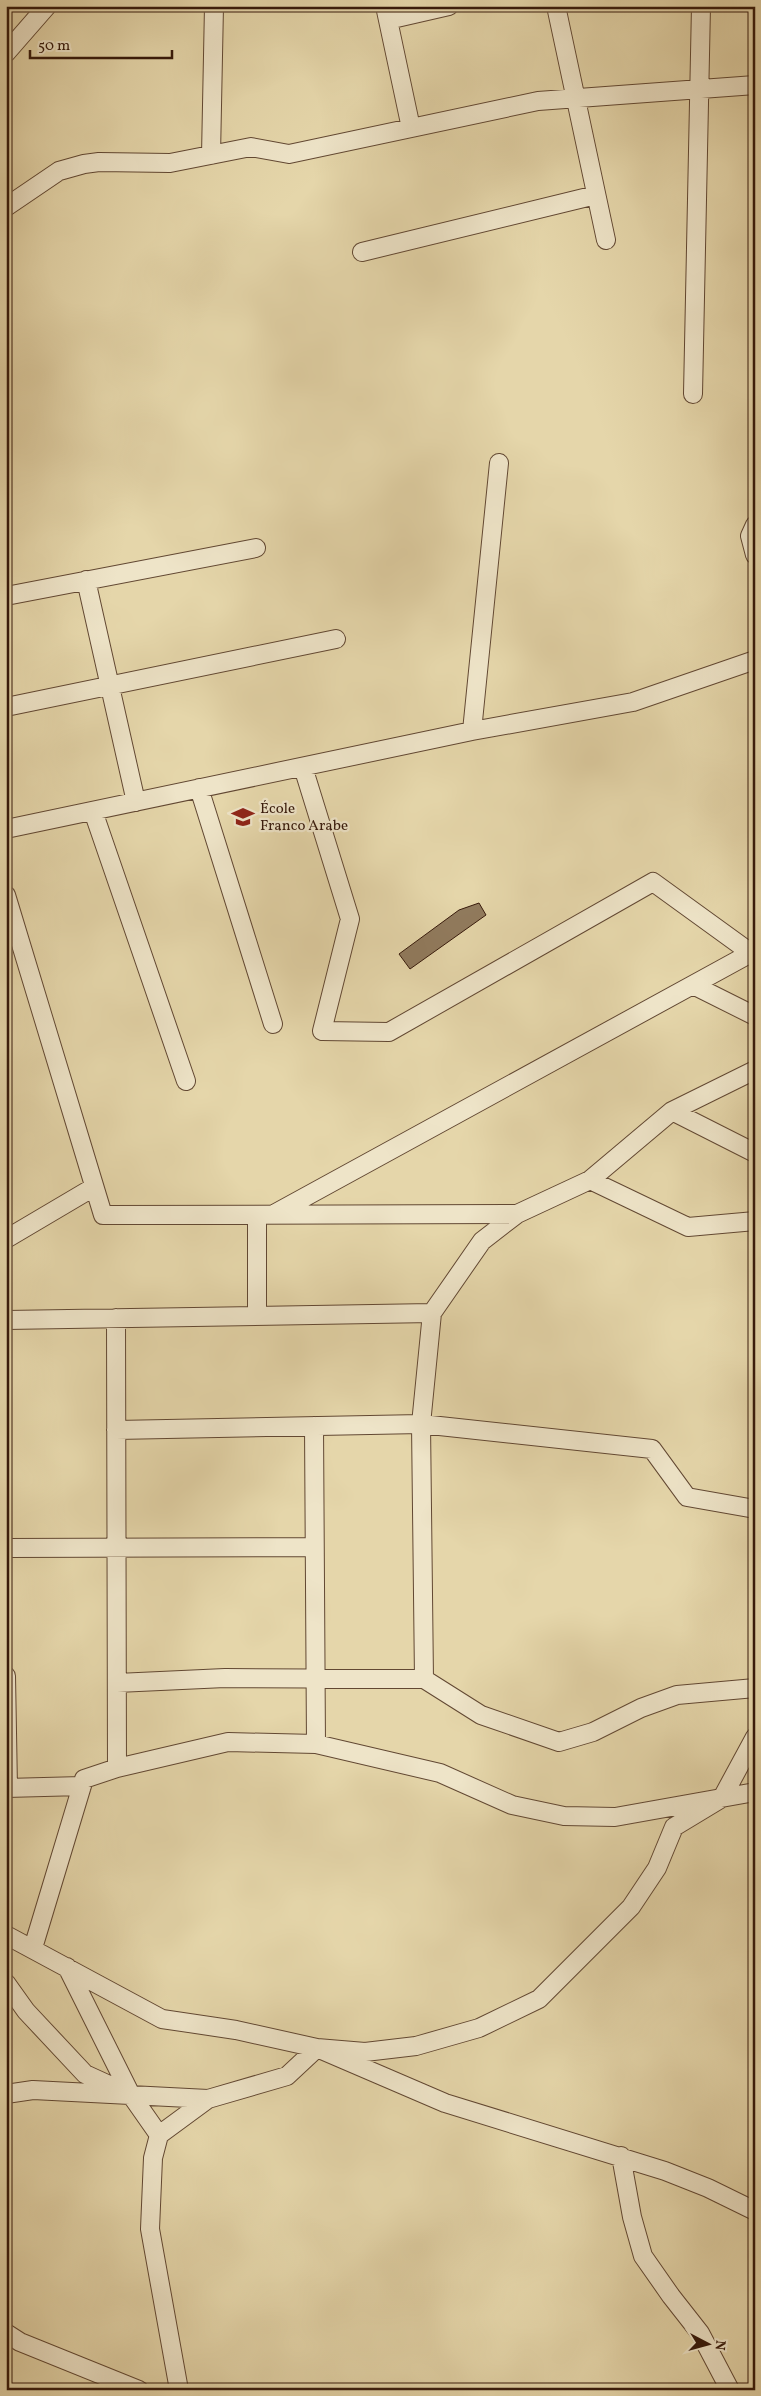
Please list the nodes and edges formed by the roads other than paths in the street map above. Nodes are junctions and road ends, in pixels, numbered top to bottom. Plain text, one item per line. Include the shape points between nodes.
1 (47, 6) edge
2 (214, 6) edge
3 (449, 6) edge
4 (556, 6) edge
5 (701, 6) edge
6 (386, 13) edge
7 (6, 53) edge
8 (755, 85) edge
9 (700, 90) junction
10 (576, 98) junction
11 (411, 128) junction
12 (211, 155) junction
13 (596, 195) junction
14 (6, 208) edge
15 (606, 240) dead end
16 (362, 252) dead end
17 (693, 394) dead end
18 (499, 463) dead end
19 (755, 525) edge
20 (256, 548) dead end
21 (755, 556) edge
22 (86, 580) junction
23 (6, 596) edge
24 (336, 639) dead end
25 (755, 660) edge
26 (110, 685) junction
27 (6, 707) edge
28 (472, 731) junction
29 (303, 767) junction
30 (199, 788) junction
31 (136, 802) junction
32 (93, 811) junction
33 (6, 829) edge
34 (6, 895) edge
35 (753, 951) edge
36 (693, 985) junction
37 (755, 1016) edge
38 (273, 1024) dead end
39 (755, 1070) edge
40 (186, 1081) dead end
41 (672, 1111) junction
42 (755, 1153) edge
43 (590, 1180) junction
44 (94, 1187) junction
45 (265, 1214) junction
46 (517, 1214) junction
47 (755, 1221) edge
48 (6, 1239) edge
49 (432, 1313) junction
50 (256, 1316) junction
51 (116, 1318) junction
52 (6, 1320) edge
53 (421, 1424) junction
54 (314, 1426) junction
55 (116, 1430) junction
56 (755, 1509) edge
57 (116, 1546) junction
58 (314, 1547) junction
59 (6, 1548) edge
60 (6, 1676) edge
61 (315, 1678) junction
62 (424, 1680) junction
63 (117, 1683) junction
64 (755, 1688) edge
65 (755, 1737) edge
66 (316, 1744) junction
67 (117, 1768) junction
68 (82, 1786) junction
69 (7, 1788) edge
70 (755, 1792) edge
71 (722, 1798) junction
72 (6, 1935) edge
73 (32, 1948) junction
74 (67, 1967) junction
75 (6, 1983) edge
76 (317, 2048) junction
77 (6, 2094) edge
78 (131, 2096) junction
79 (208, 2099) junction
80 (159, 2134) junction
81 (620, 2156) junction
82 (755, 2211) edge
83 (6, 2333) edge
84 (139, 2390) edge
85 (179, 2390) edge
86 (730, 2390) edge

1 - 7 street
2 - 12 street
3 - 6 street
4 - 10 street
5 - 9 street
6 - 11 street
8 - 9 street
9 - 10 street
9 - 17 street
10 - 11 street via 538,101
10 - 13 street
11 - 12 street via 290,154 251,146
12 - 14 street via 170,163 84,164 59,171
13 - 15 street
13 - 16 street
18 - 28 street
19 - 21 street via 750,536
20 - 22 street
22 - 23 street
22 - 26 street
24 - 26 street
25 - 28 street via 633,702
26 - 27 street
26 - 31 street
28 - 29 street
29 - 30 street
29 - 35 street via 350,919 322,1031 389,1032 653,882
30 - 31 street
30 - 38 street
31 - 32 street
32 - 33 street
32 - 40 street
34 - 44 street
35 - 36 street
36 - 37 street
36 - 45 street
39 - 41 street
41 - 42 street
41 - 43 street
43 - 46 street
43 - 47 street via 688,1227
44 - 45 street via 103,1215
44 - 48 street
45 - 46 street
45 - 50 street
46 - 49 street via 482,1241
49 - 50 street
49 - 53 street
50 - 51 street
51 - 52 street
51 - 55 street
53 - 54 street
53 - 56 street via 652,1449 687,1497
53 - 62 street
54 - 55 street
54 - 58 street
55 - 57 street
57 - 58 street
57 - 59 street
57 - 63 street
58 - 61 street
60 - 69 street
61 - 62 street
61 - 63 street
61 - 66 street
62 - 64 street via 481,1714 559,1742 593,1732 641,1708 677,1695
63 - 67 street
65 - 71 street
66 - 67 street via 228,1742
66 - 71 street via 440,1773 512,1805 564,1816 615,1817
67 - 68 street via 84,1779
68 - 69 street
68 - 73 street
70 - 71 street
71 - 76 street via 674,1827 657,1868 631,1907 540,1999 479,2028 416,2046 365,2052
72 - 73 street
73 - 74 street
74 - 76 street via 162,2019 236,2030
74 - 78 street
75 - 78 street via 26,2011 85,2074
76 - 79 street via 287,2076
76 - 81 street via 445,2103
77 - 78 street via 33,2090
78 - 79 street
78 - 80 street
79 - 80 street
80 - 85 street via 153,2158 150,2229
81 - 82 street via 708,2188
81 - 86 street via 643,2256 700,2333
83 - 84 street via 20,2342

